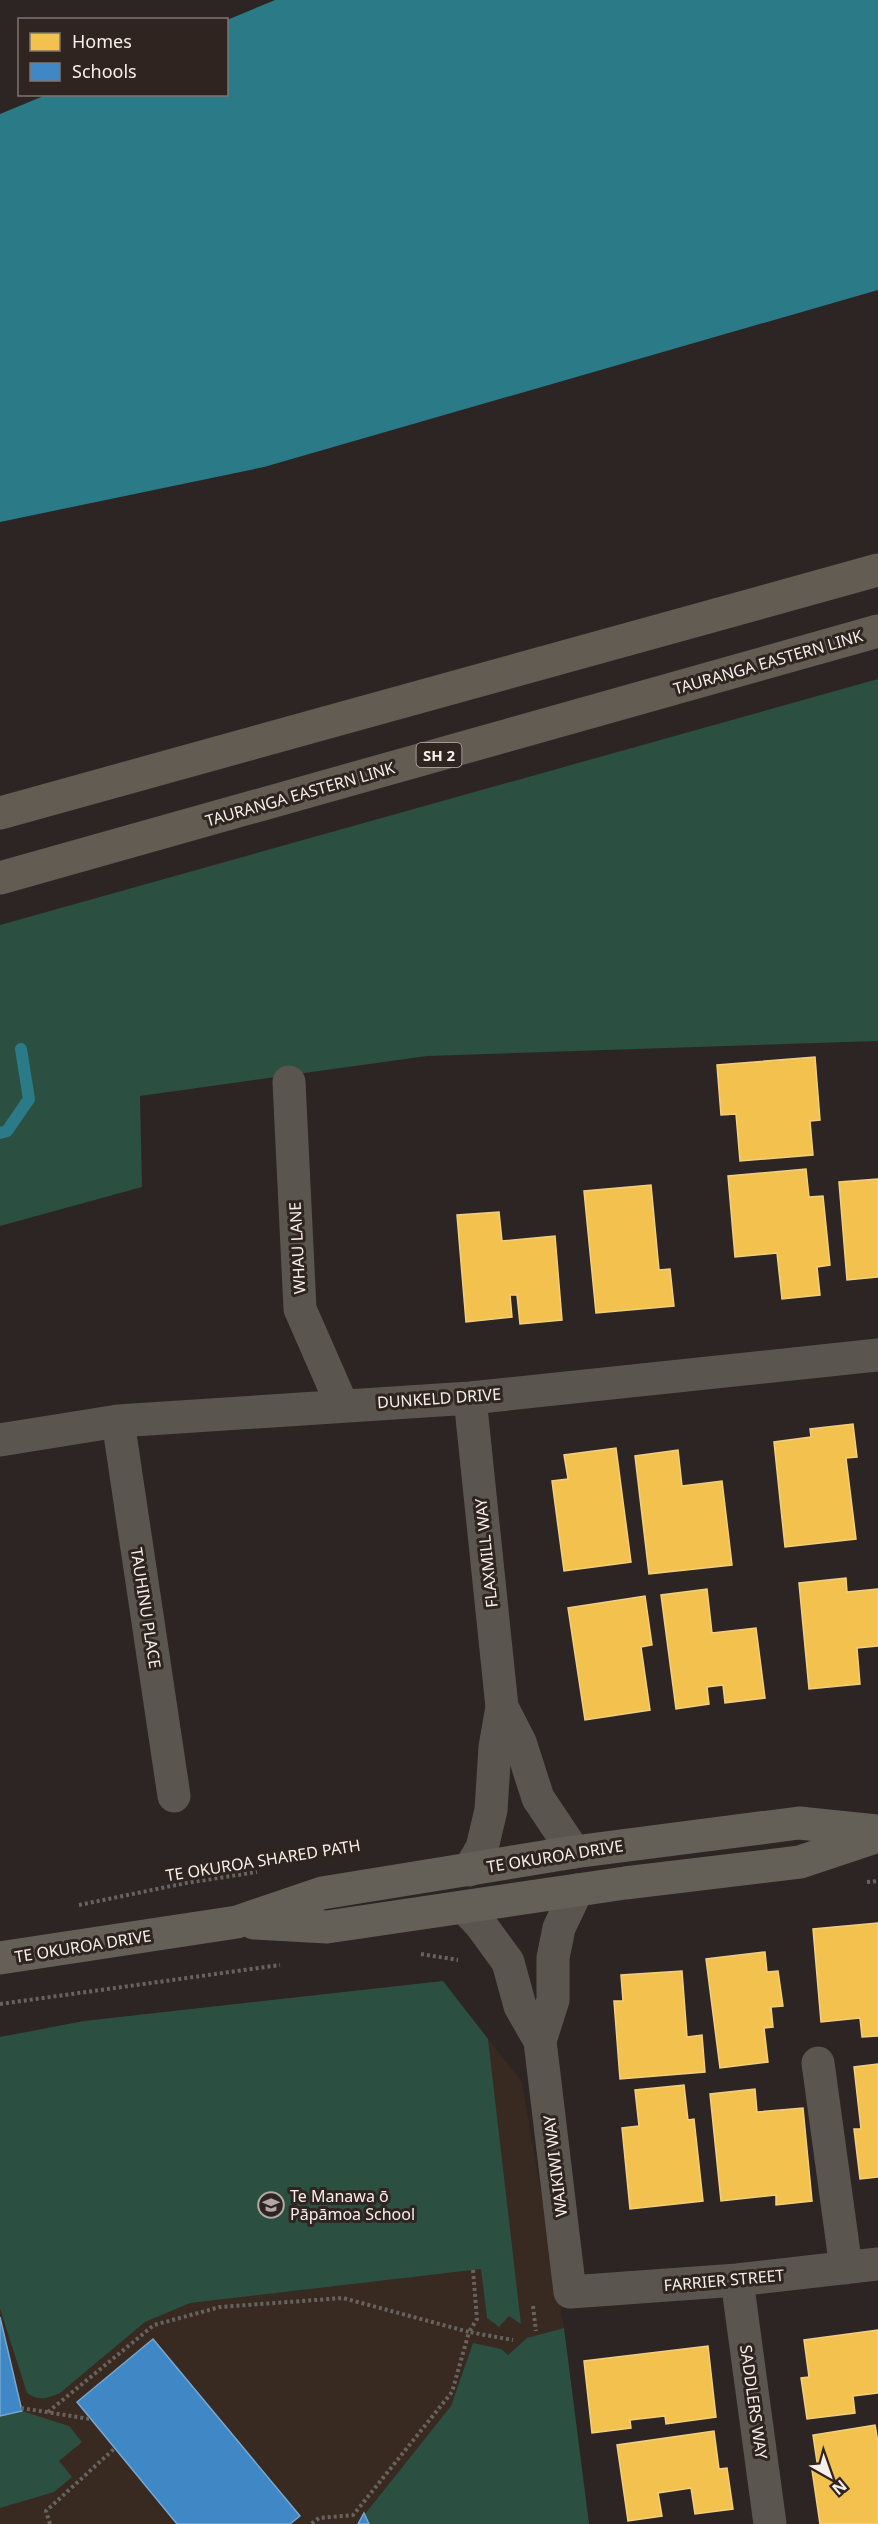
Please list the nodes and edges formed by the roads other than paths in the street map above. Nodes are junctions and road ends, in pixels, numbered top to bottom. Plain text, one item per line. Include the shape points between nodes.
1 (878, 570) edge
2 (878, 631) edge
3 (0, 813) edge
4 (0, 878) edge
5 (289, 1082) dead end
6 (878, 1355) edge
7 (470, 1398) junction
8 (342, 1405) junction
9 (118, 1421) junction
10 (0, 1440) edge
11 (502, 1707) junction
12 (174, 1796) dead end
13 (878, 1831) edge
14 (878, 1836) edge
15 (574, 1852) junction
16 (469, 1870) junction
17 (576, 1890) junction
18 (464, 1907) junction
19 (237, 1922) junction
20 (0, 1959) edge
21 (540, 2041) junction
22 (818, 2063) dead end
23 (878, 2264) edge
24 (846, 2268) junction
25 (737, 2280) junction
26 (570, 2292) joint
27 (770, 2524) edge

1 - 3 highway
2 - 4 highway, TAURANGA EASTERN LINK / SH 2
5 - 8 street, WHAU LANE via 300,1309
6 - 7 street, DUNKELD DRIVE
7 - 8 street, DUNKELD DRIVE
7 - 11 street, FLAXMILL WAY
8 - 9 street, DUNKELD DRIVE
9 - 10 street, DUNKELD DRIVE
9 - 12 street, TAUHINU PLACE
11 - 15 street, FLAXMILL WAY via 520,1742 538,1798
11 - 16 street, FLAXMILL WAY via 491,1810 482,1848
13 - 15 main road, TE OKUROA DRIVE via 799,1823
14 - 17 main road, TE OKUROA DRIVE via 800,1862
15 - 16 main road, TE OKUROA DRIVE
16 - 19 main road, TE OKUROA DRIVE via 322,1893
17 - 18 main road, TE OKUROA DRIVE
17 - 21 street, WAIKIWI WAY via 559,1928 553,1958 553,2000
18 - 19 main road, TE OKUROA DRIVE via 327,1927
18 - 21 street, WAIKIWI WAY via 508,1962 520,2006
19 - 20 main road, TE OKUROA DRIVE
21 - 26 street, WAIKIWI WAY
22 - 24 street
23 - 24 street, FARRIER STREET
24 - 25 street, FARRIER STREET
25 - 26 street, FARRIER STREET
25 - 27 street, SADDLERS WAY

